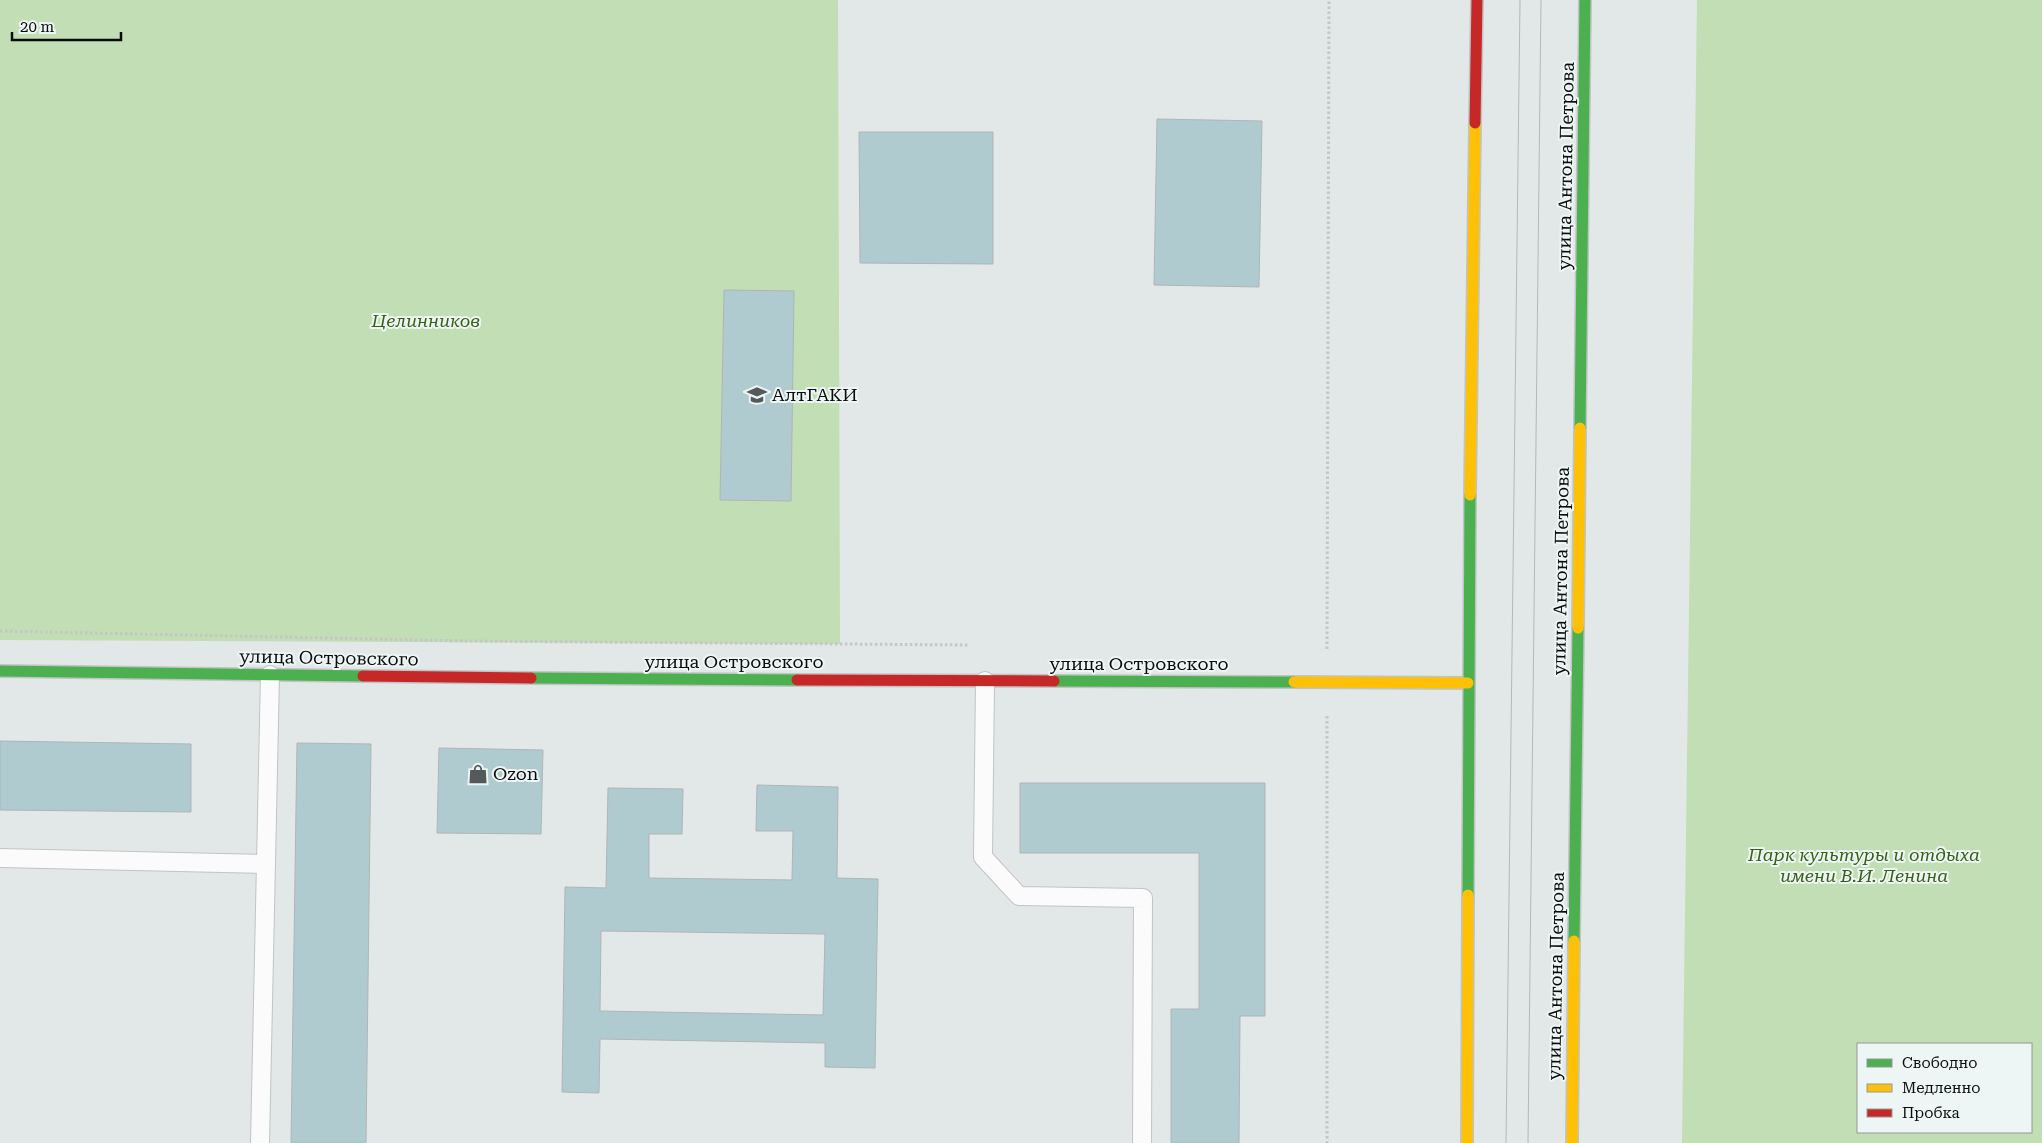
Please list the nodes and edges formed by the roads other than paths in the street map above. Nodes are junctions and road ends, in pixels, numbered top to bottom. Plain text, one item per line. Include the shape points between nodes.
1 (1476, 0) edge
2 (1585, 0) edge
3 (0, 671) edge
4 (270, 675) junction
5 (985, 681) junction
6 (1468, 683) junction
7 (0, 858) edge
8 (266, 864) junction
9 (260, 1143) edge
10 (1142, 1143) edge
11 (1467, 1143) edge
12 (1572, 1143) edge

1 - 6 main road
2 - 12 main road, улица Антона Петрова
3 - 4 main road, улица Островского
4 - 5 main road, улица Островского
4 - 8 lane
5 - 6 main road, улица Островского
5 - 10 lane via 983,857 1020,896 1143,898
6 - 11 main road
7 - 8 lane
8 - 9 lane

